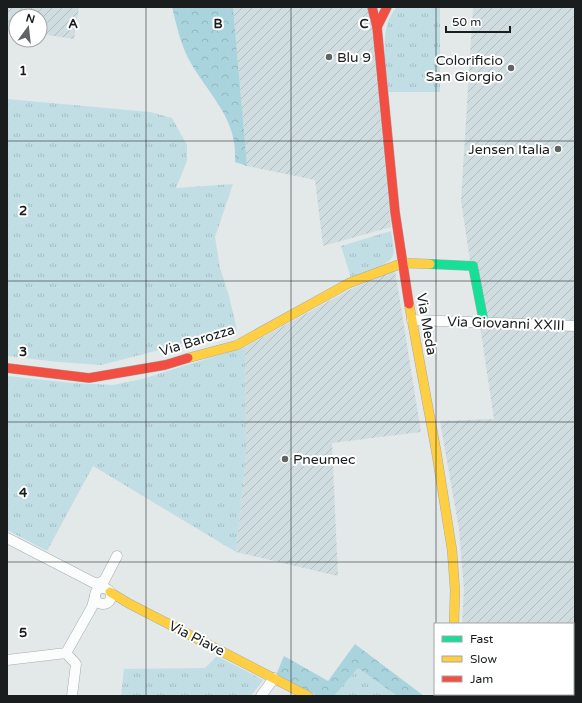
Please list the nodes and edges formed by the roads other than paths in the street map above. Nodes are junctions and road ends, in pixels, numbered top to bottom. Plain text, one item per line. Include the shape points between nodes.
1 (372, 7) edge
2 (387, 7) edge
3 (377, 28) junction
4 (403, 263) junction
5 (412, 320) junction
6 (484, 323) junction
7 (575, 326) edge
8 (7, 368) edge
9 (7, 538) edge
10 (118, 556) dead end
11 (100, 595) junction
12 (120, 598) joint
13 (454, 623) edge
14 (66, 653) junction
15 (7, 660) edge
16 (274, 678) junction
17 (72, 696) edge
18 (261, 696) edge
19 (308, 696) edge

1 - 3 street, Via Meda
2 - 3 street
3 - 4 street, Via Meda via 395,212
4 - 5 street, Via Meda
4 - 6 street via 476,266
4 - 8 street, Via Barozza via 349,283 237,345 165,365 89,378
5 - 6 street, Via Giovanni XXIII
5 - 13 street, Via Meda via 452,550
6 - 7 street, Via Giovanni XXIII
9 - 11 street
10 - 11 street via 104,581
11 - 12 street, Via Piave
11 - 14 street
12 - 16 street, Via Piave
14 - 15 street
14 - 17 street via 76,664
16 - 18 street
16 - 19 street, Via Piave

